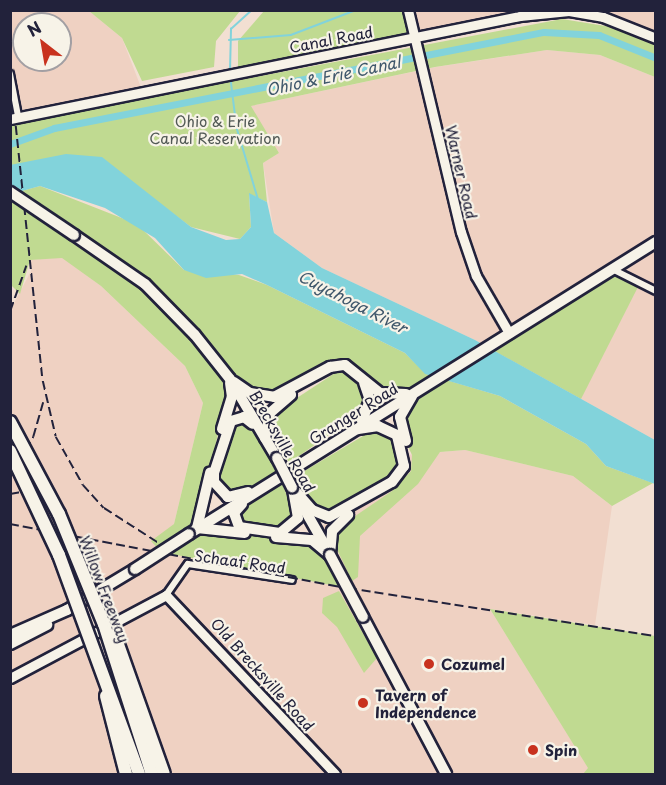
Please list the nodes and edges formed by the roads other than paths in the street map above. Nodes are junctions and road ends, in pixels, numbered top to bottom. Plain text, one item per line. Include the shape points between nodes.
1 (408, 10) edge
2 (520, 13) edge
3 (656, 38) edge
4 (416, 41) junction
5 (10, 74) edge
6 (14, 118) edge
7 (10, 192) edge
8 (656, 242) edge
9 (612, 269) junction
10 (656, 291) edge
11 (509, 333) junction
12 (230, 379) junction
13 (415, 392) junction
14 (10, 422) edge
15 (355, 429) junction
16 (265, 438) junction
17 (10, 451) edge
18 (292, 487) junction
19 (261, 489) junction
20 (59, 514) junction
21 (193, 531) junction
22 (59, 555) junction
23 (330, 555) junction
24 (292, 580) dead end
25 (166, 595) junction
26 (67, 610) junction
27 (10, 635) edge
28 (10, 644) edge
29 (10, 678) edge
30 (126, 774) edge
31 (139, 774) edge
32 (152, 774) edge
33 (164, 774) edge
34 (335, 774) edge
35 (446, 774) edge

1 - 4 street, Warner Road
2 - 3 street, Canal Road via 569,11 603,17
2 - 4 street, Canal Road
4 - 6 street, Canal Road via 245,70
4 - 11 street, Warner Road via 461,232 476,276
5 - 6 street
7 - 12 main road, Brecksville Road, bridge via 145,284
8 - 9 main road, Granger Road
9 - 10 street
9 - 11 main road, Granger Road
11 - 13 main road, Granger Road
12 - 13 main road via 250,393 274,397 330,367 345,365 380,393
12 - 16 main road, Brecksville Road
12 - 21 main road via 232,398
13 - 15 main road, Granger Road
13 - 23 main road via 399,422 410,455 409,469 396,484 338,522 330,536
14 - 20 highway, Willow Freeway, bridge
15 - 16 main road via 369,410 369,393 352,372 337,369 275,406
15 - 18 main road via 378,426 397,435 405,455 401,474 329,517 312,510
15 - 19 main road, Granger Road
16 - 18 main road, Brecksville Road, bridge
16 - 19 main road via 249,418 231,421 214,473 214,482 228,496
17 - 22 highway, Willow Freeway, bridge
18 - 19 main road via 298,518 280,533 244,529 234,520 236,510
18 - 23 main road, Brecksville Road
19 - 21 main road, Granger Road
20 - 32 highway, Willow Freeway, bridge via 104,624
20 - 33 highway, bridge via 131,670
21 - 23 main road via 312,540
21 - 26 main road, Granger Road, bridge
22 - 30 highway, bridge
22 - 31 highway, Willow Freeway, bridge
23 - 35 main road, Brecksville Road, bridge
24 - 25 street, Schaaf Road via 188,564
25 - 29 street
25 - 34 street, Old Brecksville Road
26 - 27 main road, Granger Road
26 - 28 main road, Granger Road

